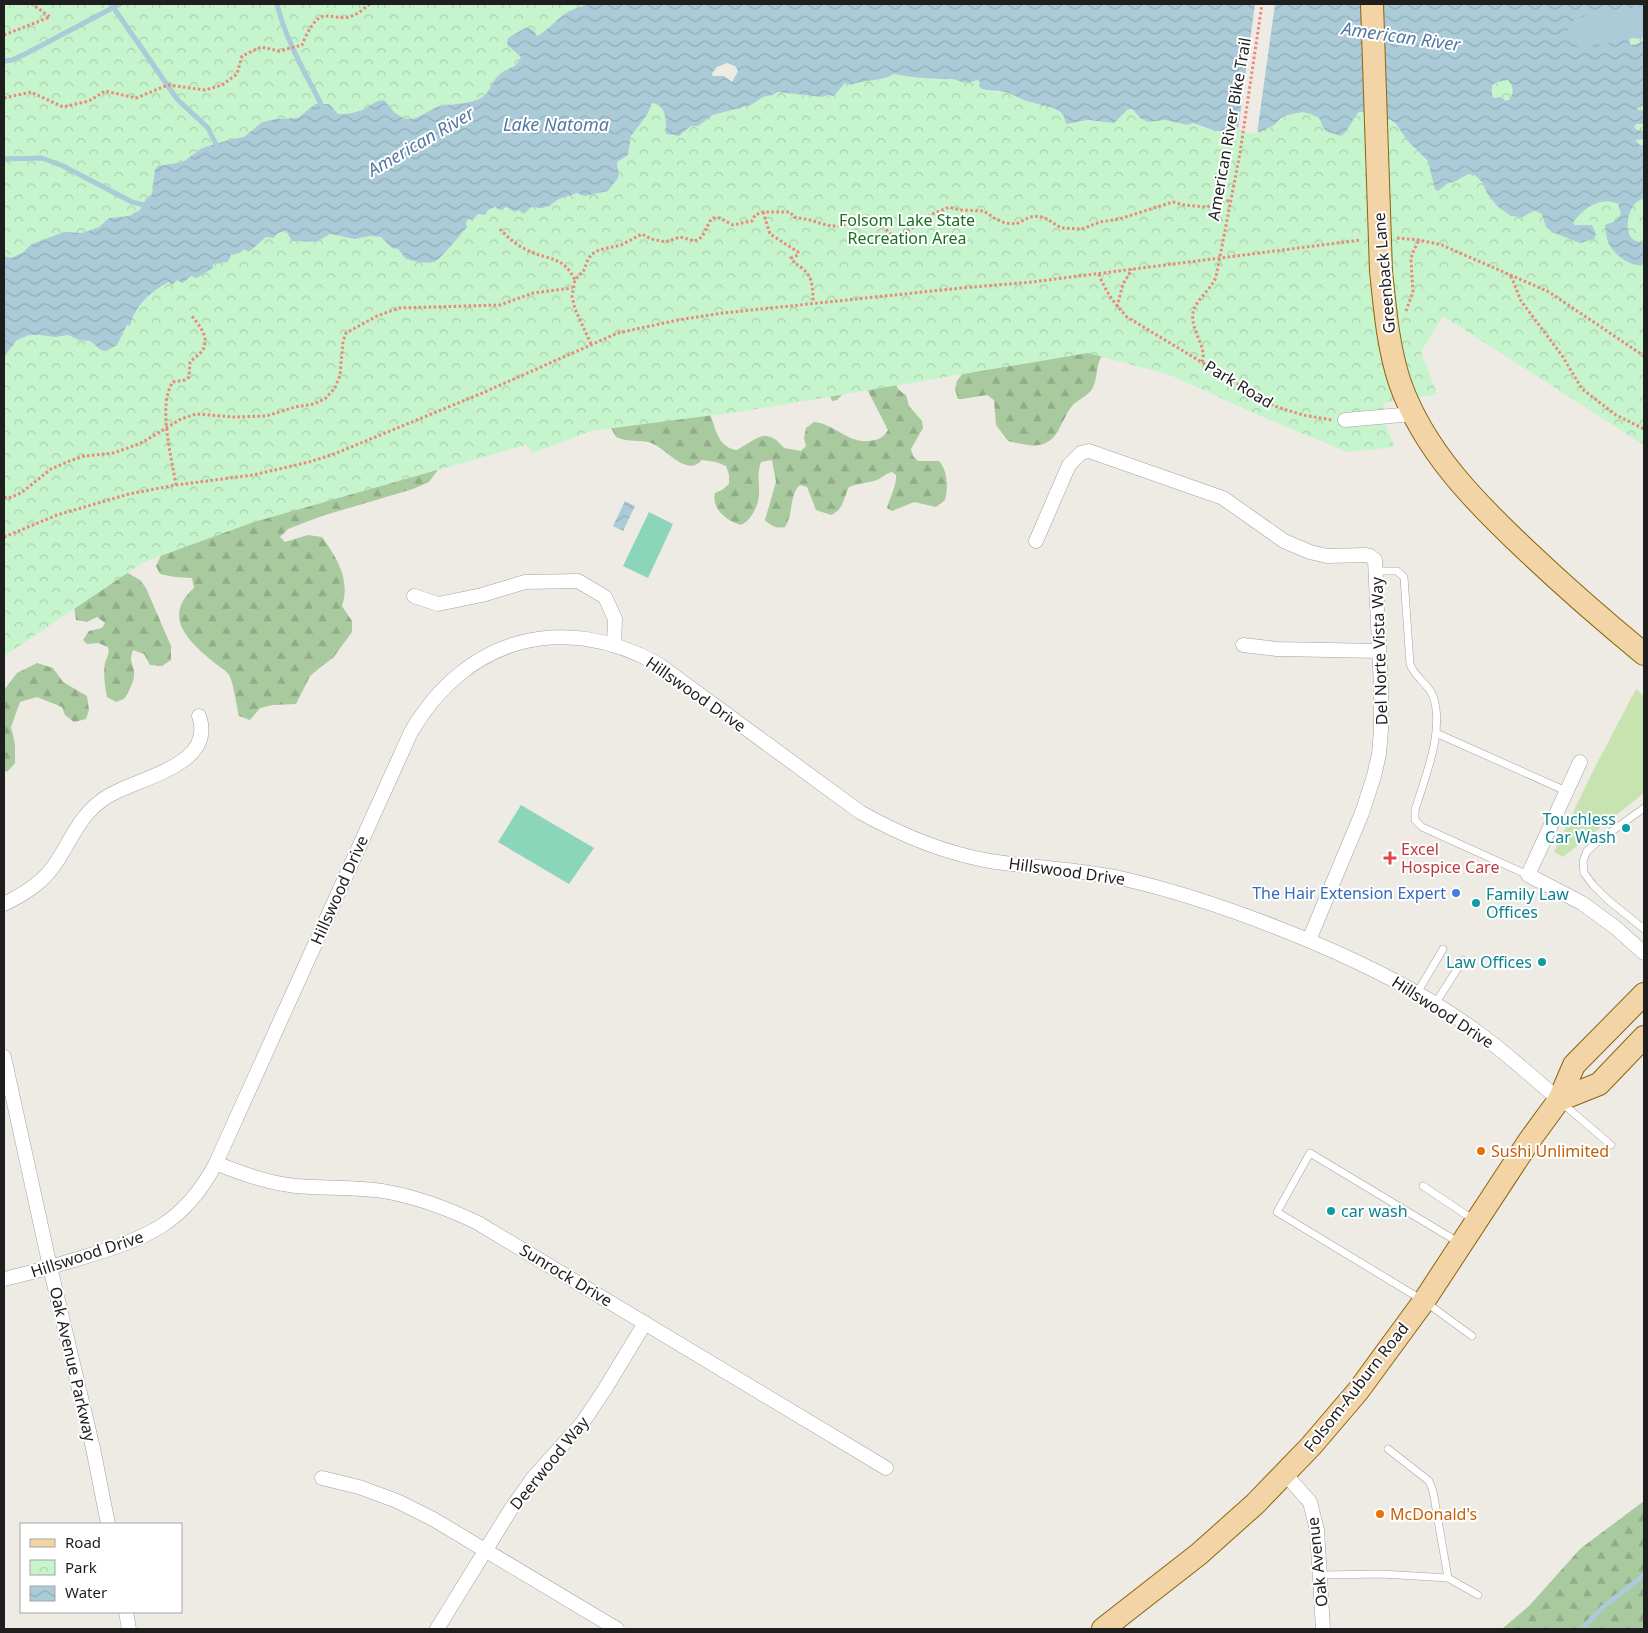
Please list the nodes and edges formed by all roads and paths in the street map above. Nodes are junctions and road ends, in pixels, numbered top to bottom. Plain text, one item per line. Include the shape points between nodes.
1 (32, 4) edge
2 (370, 4) edge
3 (1262, 4) edge
4 (1372, 4) edge
5 (4, 35) edge
6 (4, 98) edge
7 (1231, 200) junction
8 (763, 212) junction
9 (500, 229) dead end
10 (1392, 238) dead end
11 (1363, 240) dead end
12 (1419, 240) junction
13 (1219, 258) junction
14 (1133, 268) junction
15 (1099, 273) junction
16 (1510, 275) junction
17 (575, 280) junction
18 (572, 288) junction
19 (813, 303) junction
20 (1117, 307) junction
21 (191, 315) dead end
22 (1404, 317) dead end
23 (592, 344) junction
24 (1644, 356) edge
25 (1202, 362) junction
26 (1413, 414) junction
27 (1345, 420) joint
28 (166, 427) junction
29 (1644, 429) edge
30 (176, 485) junction
31 (4, 497) edge
32 (4, 537) edge
33 (1036, 541) dead end
34 (1376, 571) junction
35 (414, 596) dead end
36 (614, 644) junction
37 (1243, 645) dead end
38 (1379, 651) junction
39 (1644, 654) edge
40 (199, 716) dead end
41 (1436, 733) junction
42 (1580, 762) dead end
43 (1566, 791) junction
44 (1644, 808) edge
45 (1528, 874) junction
46 (4, 904) edge
47 (1644, 929) edge
48 (1308, 940) junction
49 (1443, 950) dead end
50 (1644, 953) edge
51 (1463, 960) dead end
52 (1417, 993) junction
53 (1644, 994) edge
54 (1435, 1004) junction
55 (1644, 1037) edge
56 (4, 1057) edge
57 (1559, 1100) junction
58 (1611, 1145) dead end
59 (216, 1163) junction
60 (1422, 1186) dead end
61 (1476, 1221) junction
62 (1461, 1244) junction
63 (50, 1268) junction
64 (4, 1280) edge
65 (1424, 1300) junction
66 (645, 1323) junction
67 (1472, 1336) dead end
68 (1388, 1449) dead end
69 (886, 1468) dead end
70 (1285, 1474) junction
71 (322, 1478) dead end
72 (108, 1523) edge
73 (486, 1550) junction
74 (1320, 1575) junction
75 (1448, 1578) junction
76 (1478, 1595) dead end
77 (126, 1613) edge
78 (129, 1629) edge
79 (437, 1629) edge
80 (617, 1629) edge
81 (1103, 1629) edge
82 (1323, 1629) edge

1 - 5 path via 50,17
2 - 6 path via 354,16 324,15 318,18 302,45 279,51 261,47 242,56 237,74 222,85 205,90 168,86 136,98 105,91 89,101 63,108 31,92
3 - 7 path, American River Bike Trail
4 - 26 main road, Greenback Lane, bridge via 1385,312 1400,383
7 - 8 path via 1206,207 1173,202 1082,229 1061,228 1039,216 1016,224 1004,223 984,211 949,207 930,214 898,236 892,236 867,216 842,226 832,226 794,217 790,212
7 - 13 path, American River Bike Trail
8 - 17 path via 752,220 733,225 713,218 702,237 695,241 680,237 666,242 642,234 592,254
8 - 19 path via 770,234 798,252 791,258 811,278
9 - 17 path via 524,248 569,267
10 - 12 path
11 - 13 path
12 - 16 path via 1442,245
12 - 22 path via 1412,254 1413,292
13 - 14 path
13 - 25 path, American River Bike Trail via 1215,281 1199,300 1193,314 1204,354
14 - 15 path
14 - 20 path via 1123,284
15 - 19 path
15 - 20 path, Park Road
16 - 24 path via 1549,292
16 - 29 path via 1521,301 1563,357 1582,389 1616,415
17 - 18 path
18 - 23 path via 575,309
18 - 28 path via 533,293 500,305 400,308 377,316 346,334 340,375 326,398 266,416 196,414
19 - 23 path via 678,320 618,332
20 - 25 path, Park Road
21 - 28 path via 200,326 205,344 190,362 189,377 173,382 169,387
23 - 30 path via 334,454 253,475
25 - 27 path, Park Road via 1274,406 1302,415
26 - 27 street
26 - 39 main road, Greenback Lane via 1468,493 1568,590
28 - 30 path
28 - 31 path via 128,448 67,462 21,493
30 - 32 path via 77,508
33 - 34 street, Del Norte Vista Way via 1069,465 1081,453 1089,451 1223,498 1284,540 1310,552 1327,556 1370,556 1376,562
34 - 38 street, Del Norte Vista Way
34 - 41 lane via 1397,571 1404,577 1410,664 1433,696
35 - 36 street via 438,604 525,582 578,582 605,597 615,619
36 - 48 street, Hillswood Drive via 658,664 860,812 922,843 990,861 1068,869 1173,890 1224,906
36 - 59 street, Hillswood Drive via 567,637 543,638 496,651 456,676 423,711
37 - 38 street
38 - 48 street, Del Norte Vista Way via 1381,730 1374,776 1362,813
40 - 46 street via 202,725 199,741 185,761 117,791 96,805 85,814 52,868 35,885
41 - 43 lane
41 - 45 lane via 1415,810 1416,822
42 - 43 street
43 - 45 street
44 - 47 lane via 1587,851 1583,861 1584,873 1593,885
45 - 50 street via 1582,903
48 - 52 street, Hillswood Drive via 1384,974
49 - 52 lane
51 - 54 lane
52 - 54 street, Hillswood Drive
53 - 57 main road, Folsom-Auburn Road via 1574,1065
54 - 57 street, Hillswood Drive via 1518,1063
55 - 57 main road via 1599,1084
56 - 63 street, Oak Avenue Parkway
57 - 58 lane
57 - 61 main road, Folsom-Auburn Road
59 - 63 street, Hillswood Drive via 189,1203 152,1233 123,1246
59 - 66 street, Sunrock Drive via 268,1181 387,1192 449,1209
60 - 61 lane
61 - 62 main road, Folsom-Auburn Road
62 - 65 main road, Folsom-Auburn Road
62 - 65 lane via 1310,1153 1277,1212
63 - 64 street, Hillswood Drive
63 - 72 street, Oak Avenue Parkway
65 - 67 lane
65 - 70 main road, Folsom-Auburn Road via 1358,1391
66 - 69 street, Sunrock Drive
66 - 73 street, Deerwood Way via 583,1422 533,1478
68 - 75 lane via 1429,1481
70 - 74 street, Oak Avenue via 1310,1502 1317,1530
70 - 81 main road, Folsom-Auburn Road via 1199,1554
71 - 73 street via 360,1487 397,1501
73 - 79 street, Deerwood Way
73 - 80 street
74 - 75 lane
74 - 82 street, Oak Avenue
75 - 76 lane
77 - 78 street

